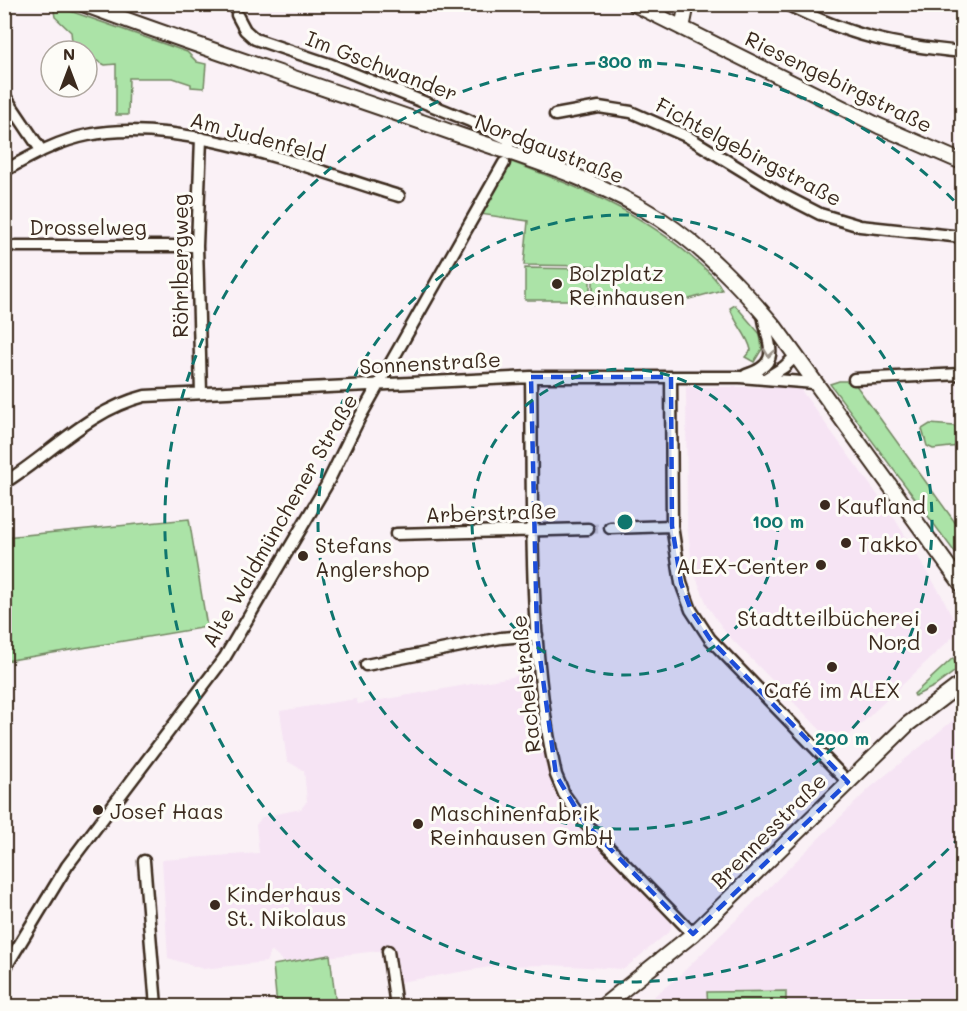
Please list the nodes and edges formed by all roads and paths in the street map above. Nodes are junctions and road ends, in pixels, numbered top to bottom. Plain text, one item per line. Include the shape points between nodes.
1 (83, 4) edge
2 (634, 4) edge
3 (668, 4) edge
4 (687, 4) edge
5 (786, 4) edge
6 (237, 15) dead end
7 (658, 17) junction
8 (682, 28) junction
9 (963, 52) edge
10 (4, 95) edge
11 (555, 115) dead end
12 (201, 138) junction
13 (41, 150) junction
14 (505, 157) junction
15 (963, 162) edge
16 (4, 171) edge
17 (399, 196) dead end
18 (963, 237) edge
19 (16, 246) dead end
20 (196, 246) junction
21 (763, 312) junction
22 (796, 356) junction
23 (963, 374) edge
24 (531, 377) junction
25 (671, 377) junction
26 (740, 377) junction
27 (764, 379) junction
28 (854, 379) dead end
29 (814, 383) junction
30 (379, 384) junction
31 (201, 393) junction
32 (4, 483) edge
33 (672, 526) junction
34 (610, 528) tunnel mouth
35 (588, 529) tunnel mouth
36 (533, 530) junction
37 (396, 534) dead end
38 (961, 583) edge
39 (537, 635) junction
40 (366, 665) dead end
41 (963, 683) edge
42 (848, 782) junction
43 (144, 861) dead end
44 (693, 934) junction
45 (388, 951) dead end
46 (4, 970) edge
47 (156, 1006) edge
48 (396, 1006) edge
49 (603, 1006) edge

1 - 14 main road, Nordgaustraße
2 - 7 main road, Riesengebirgstraße
3 - 7 main road
4 - 8 main road
5 - 9 street via 859,36
6 - 14 street, Im Gschwander via 255,39 329,64 510,140
7 - 8 main road, Riesengebirgstraße
8 - 15 main road, Riesengebirgstraße via 879,126
10 - 13 street
11 - 18 street, Fichtelgebirgstraße via 599,107 631,112 688,137 781,195 820,214 860,226
12 - 13 street, Am Judenfeld via 142,131 100,132
12 - 17 street, Am Judenfeld
12 - 20 street, Röhrlbergweg
13 - 16 street, Am Judenfeld
14 - 21 main road, Nordgaustraße via 603,188 658,219 711,260
14 - 30 street, Alte Waldmünchener Straße
19 - 20 street, Drosselweg
20 - 31 street, Röhrlbergweg
21 - 22 main road, Nordgaustraße
21 -> 26 street, Sonnenstraße via 770,358 759,371
22 - 27 street
22 - 29 main road, Nordgaustraße
23 - 28 street
24 - 25 street, Sonnenstraße
24 - 30 street, Sonnenstraße
24 - 36 street, Rachelstraße
25 - 26 street, Sonnenstraße
25 - 33 street
26 - 27 street, Sonnenstraße
27 - 29 street, Sonnenstraße
29 - 38 main road, Nordgaustraße
30 - 31 street, Sonnenstraße
30 - 46 street, Alte Waldmünchener Straße via 326,486 225,657 67,866
31 - 32 street, Sonnenstraße via 145,396 106,409
33 - 34 street
33 - 42 street via 681,583 710,639
35 - 36 street, Arberstraße
36 - 37 street, Arberstraße
36 - 39 street, Rachelstraße
39 - 40 street via 501,638
39 - 44 street, Rachelstraße via 552,756 564,794 584,822
41 - 42 main road, Brennesstraße via 908,724
42 - 44 main road, Brennesstraße
43 - 47 street
44 - 49 main road, Brennesstraße
45 - 48 street

